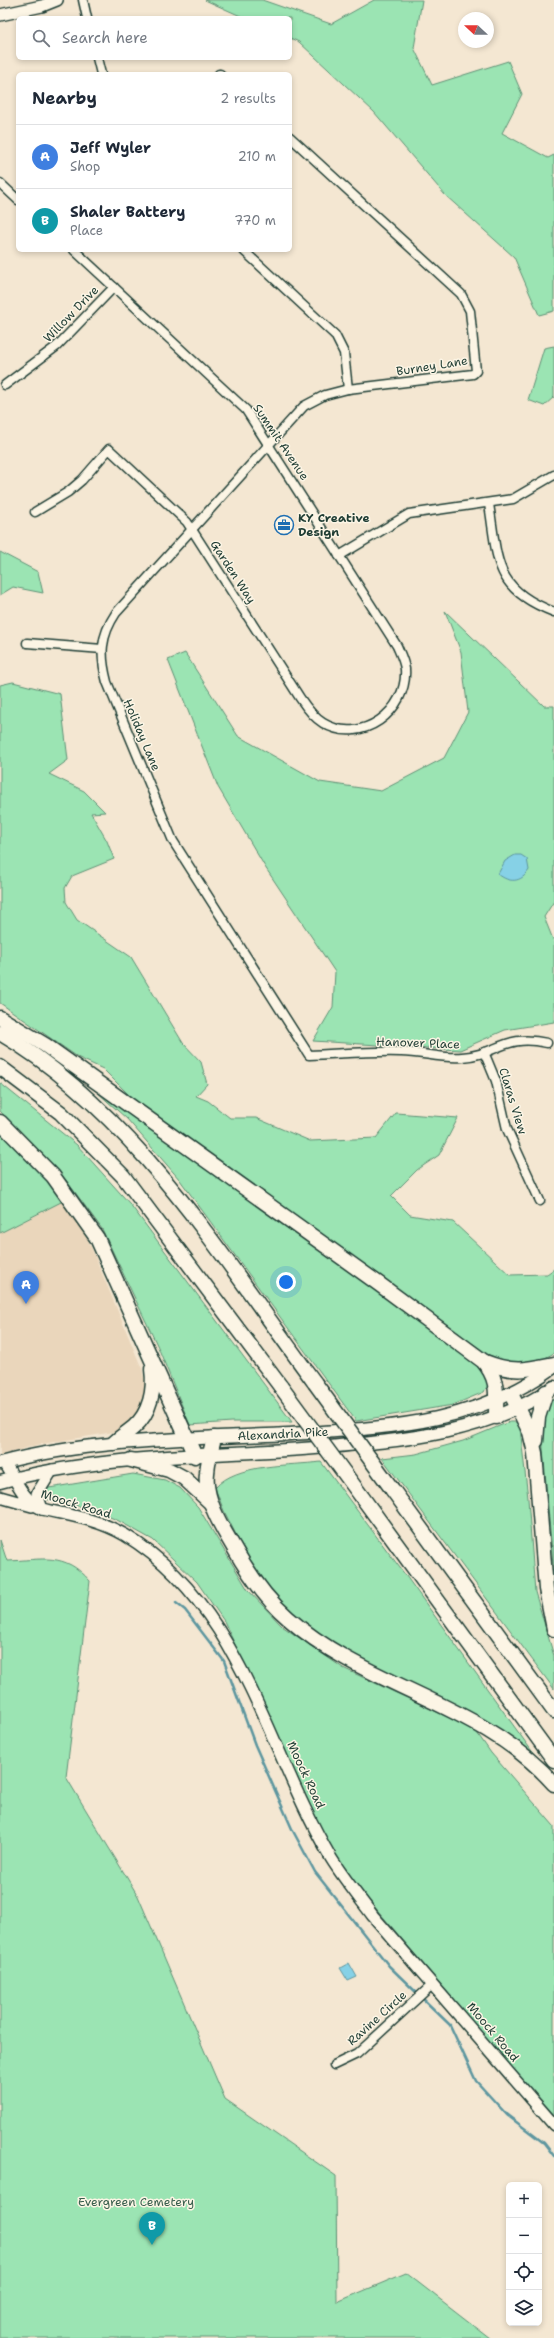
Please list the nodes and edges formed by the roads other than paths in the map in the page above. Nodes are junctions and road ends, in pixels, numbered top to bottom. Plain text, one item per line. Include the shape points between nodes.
1 (57, 0) edge
2 (83, 0) edge
3 (0, 14) edge
4 (87, 16) edge
5 (98, 60) edge
6 (100, 72) edge
7 (292, 139) edge
8 (0, 183) edge
9 (16, 195) edge
10 (76, 252) edge
11 (245, 252) edge
12 (114, 287) junction
13 (5, 385) dead end
14 (348, 389) junction
15 (269, 444) junction
16 (554, 475) edge
17 (490, 504) junction
18 (35, 512) dead end
19 (192, 530) junction
20 (339, 556) junction
21 (554, 612) edge
22 (27, 643) dead end
23 (102, 649) junction
24 (402, 692) joint
25 (0, 1018) edge
26 (0, 1032) edge
27 (547, 1043) dead end
28 (484, 1052) junction
29 (308, 1055) joint
30 (0, 1067) edge
31 (0, 1122) edge
32 (540, 1201) dead end
33 (150, 1357) junction
34 (483, 1361) junction
35 (554, 1364) edge
36 (554, 1367) edge
37 (550, 1389) edge
38 (511, 1394) junction
39 (496, 1400) junction
40 (519, 1408) junction
41 (496, 1417) junction
42 (214, 1438) junction
43 (189, 1439) junction
44 (114, 1444) junction
45 (535, 1453) junction
46 (210, 1454) junction
47 (195, 1456) junction
48 (18, 1458) junction
49 (131, 1460) junction
50 (2, 1462) edge
51 (52, 1470) junction
52 (15, 1478) junction
53 (0, 1482) edge
54 (0, 1497) edge
55 (213, 1506) junction
56 (42, 1509) junction
57 (554, 1629) edge
58 (554, 1711) edge
59 (554, 1760) edge
60 (554, 1784) edge
61 (430, 1987) junction
62 (334, 2065) dead end
63 (554, 2124) edge

1 - 3 main road via 42,6
2 - 4 street
5 - 6 street
7 - 14 street, Burney Lane via 461,294 470,311 475,373
8 - 9 street
10 - 12 street, Summit Avenue
11 - 14 street via 335,335 344,353
12 - 13 street, Willow Drive via 57,346
12 - 15 street, Summit Avenue via 246,410
14 - 15 street, Burney Lane via 325,395 304,406
15 - 19 street, Holiday Lane
15 - 20 street, Summit Avenue
16 - 17 street via 514,499
17 - 20 street via 409,514
17 - 21 street via 498,562 507,582 521,595
18 - 19 street, Garden Way via 68,492 82,480 108,449 187,522
19 - 23 street, Holiday Lane via 116,612
19 - 24 street, Garden Way via 300,698 317,718 341,729 365,728 389,713 398,703
20 - 24 street, Summit Avenue via 398,646 405,669
22 - 23 street
23 - 29 street, Holiday Lane via 107,682 173,841
25 - 34 highway via 51,1050 331,1249
26 - 58 highway, bridge via 66,1078 146,1158 189,1211
27 - 28 street, Hanover Place via 523,1039
28 - 29 street, Hanover Place via 460,1058 401,1052
28 - 32 street, Claras View via 496,1081 507,1129
30 - 59 highway, bridge via 61,1113 123,1176
31 - 33 highway via 53,1176 97,1238 127,1300
33 - 43 highway
33 - 44 highway via 154,1380 152,1397 145,1413 135,1426
34 - 35 highway via 518,1371
34 - 39 highway via 493,1373
36 - 38 main road, Alexandria Pike
37 - 40 main road, Alexandria Pike
37 - 45 highway via 538,1417
38 - 39 main road, Alexandria Pike
38 - 40 highway
39 - 41 highway
39 - 42 main road, Alexandria Pike via 465,1412 402,1426
40 - 41 main road, Alexandria Pike
40 - 45 highway via 530,1432
41 - 46 main road, Alexandria Pike via 444,1432 392,1441
42 - 43 main road, Alexandria Pike
42 - 46 highway
43 - 44 main road, Alexandria Pike
43 - 47 highway
44 - 48 main road, Alexandria Pike
45 - 57 highway via 546,1589
46 - 47 main road, Alexandria Pike
46 - 55 highway via 206,1474 207,1490
47 - 49 main road, Alexandria Pike
48 - 50 main road, Alexandria Pike
48 - 52 main road
49 - 51 main road, Alexandria Pike
49 - 55 highway via 169,1470 184,1478
50 - 52 main road, Moock Road
51 - 52 main road, Alexandria Pike
51 - 56 main road via 37,1494
52 - 53 main road, Alexandria Pike
52 - 56 main road, Moock Road via 25,1498 32,1505
54 - 56 main road
55 - 60 highway via 243,1564 287,1618 332,1649 493,1732 527,1757
56 - 61 main road, Moock Road via 80,1518 124,1534 167,1566 206,1610 235,1655 331,1857 347,1882
61 - 62 street, Ravine Circle via 357,2054
61 - 63 main road, Moock Road

